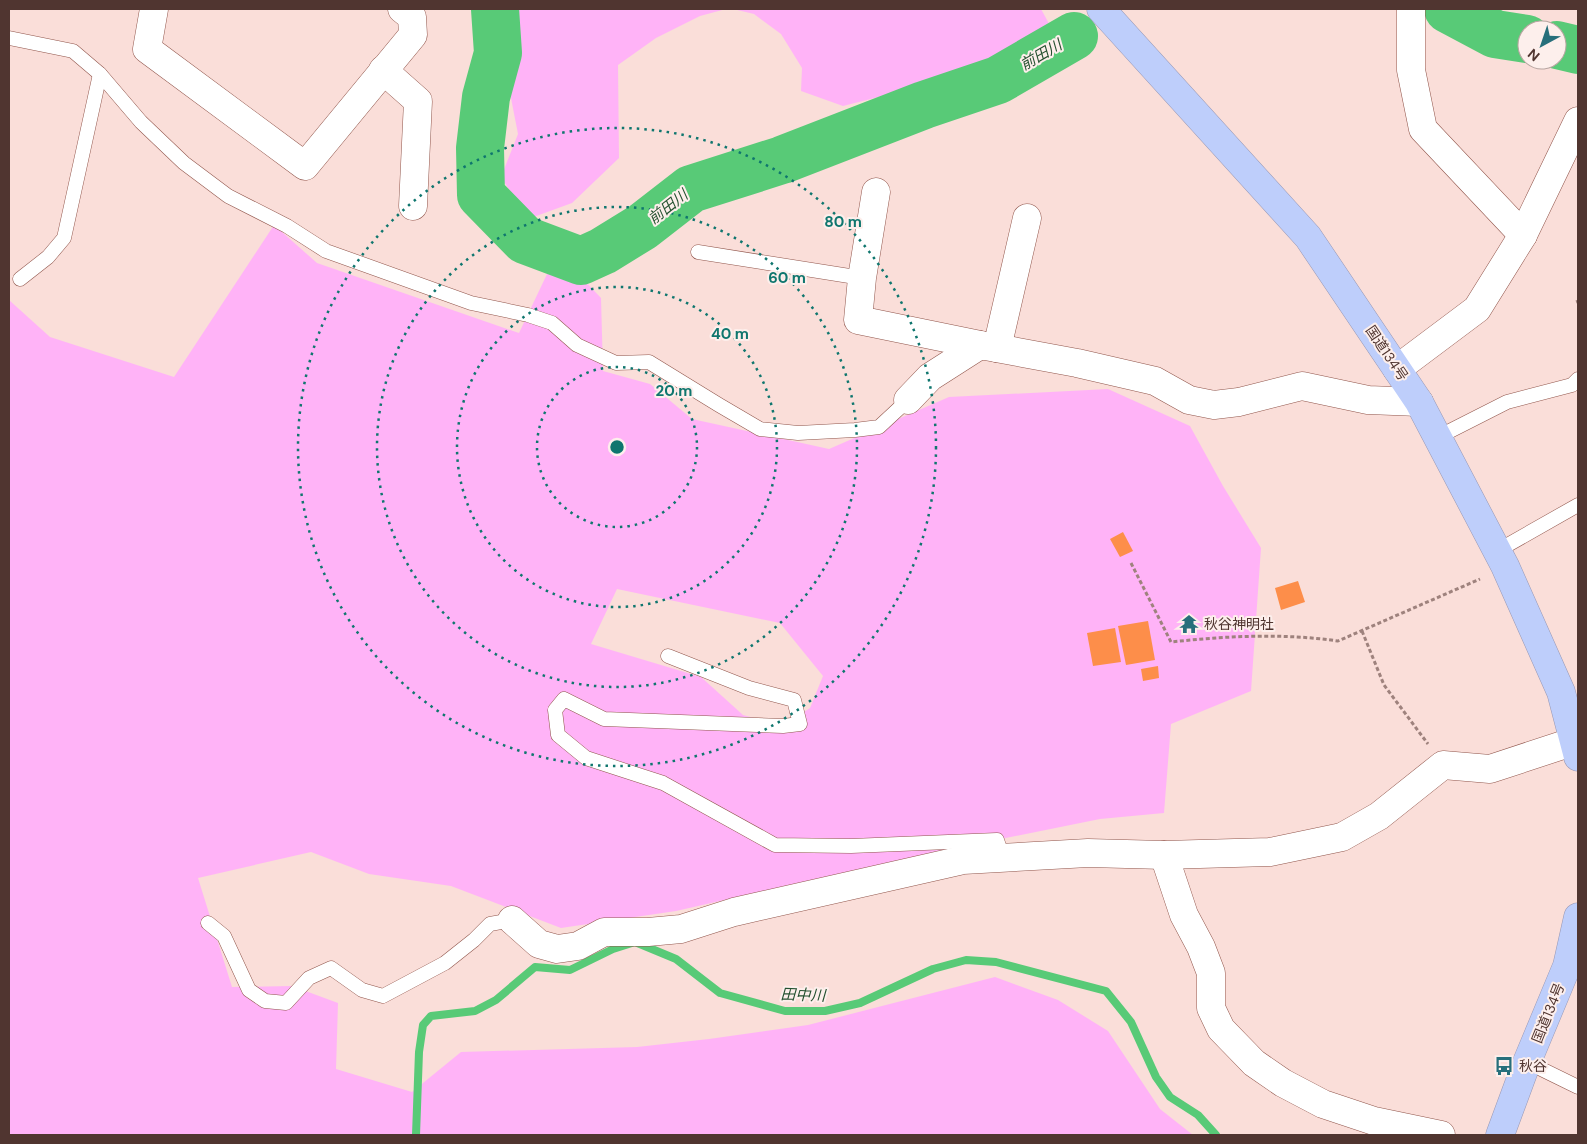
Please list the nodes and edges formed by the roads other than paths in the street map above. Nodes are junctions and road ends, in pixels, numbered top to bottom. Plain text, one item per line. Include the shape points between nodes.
1 (154, 9) edge
2 (402, 9) edge
3 (1101, 9) edge
4 (1411, 9) edge
5 (9, 38) edge
6 (383, 70) junction
7 (100, 74) junction
8 (1578, 121) edge
9 (876, 192) dead end
10 (412, 206) dead end
11 (1028, 218) dead end
12 (1523, 235) junction
13 (698, 252) dead end
14 (862, 278) junction
15 (20, 279) dead end
16 (988, 347) junction
17 (1397, 369) junction
18 (1578, 379) edge
19 (908, 400) joint
20 (1419, 402) junction
21 (1438, 436) junction
22 (1578, 505) edge
23 (1501, 558) junction
24 (668, 656) dead end
25 (1576, 749) edge
26 (1164, 855) junction
27 (1003, 858) junction
28 (1578, 917) edge
29 (512, 920) joint
30 (208, 923) dead end
31 (1527, 1062) junction
32 (1578, 1087) edge
33 (1442, 1135) edge
34 (1500, 1135) edge

1 - 6 street via 147,49 305,166
2 - 6 street via 412,17 413,35
3 - 17 highway, 国道134号 via 1308,237
4 - 12 street via 1411,70 1424,129
5 - 7 lane via 73,51
6 - 10 street via 418,101
7 - 15 lane via 64,238 48,257
7 - 19 lane via 141,122 184,163 228,196 287,226 326,251 471,303 552,322 577,345 616,363 648,362 760,429 798,433 879,427
8 - 12 street
9 - 14 street
11 - 16 street
12 - 17 street via 1477,309
13 - 14 lane
14 - 16 street via 858,320
16 - 19 street via 930,377
16 - 20 street via 1155,381 1189,400 1214,405 1302,386 1368,400
17 - 20 highway, 国道134号
18 - 21 lane via 1572,385 1507,402
20 - 21 highway, 国道134号
21 - 23 highway, 国道134号
22 - 23 lane
23 - 25 highway, 国道134号 via 1565,690
24 - 27 lane via 749,688 794,700 800,724 604,719 564,699 555,710 558,735 586,758 663,783 775,845 851,846 997,840
25 - 26 street via 1490,769 1443,765 1379,816 1342,837 1270,852
26 - 27 street via 1088,852
26 - 33 street via 1184,915 1211,973 1211,1008 1220,1029 1254,1063 1323,1104 1374,1121
27 - 29 street via 963,860 845,886 734,912 681,929 604,932 578,946 557,949 539,944
28 - 31 highway, 国道134号 via 1567,966
29 - 30 lane via 490,924 446,962 383,996 362,990 330,968 309,978 286,1003 265,1001 248,990 224,936
31 - 32 lane
31 - 34 highway, 国道134号

